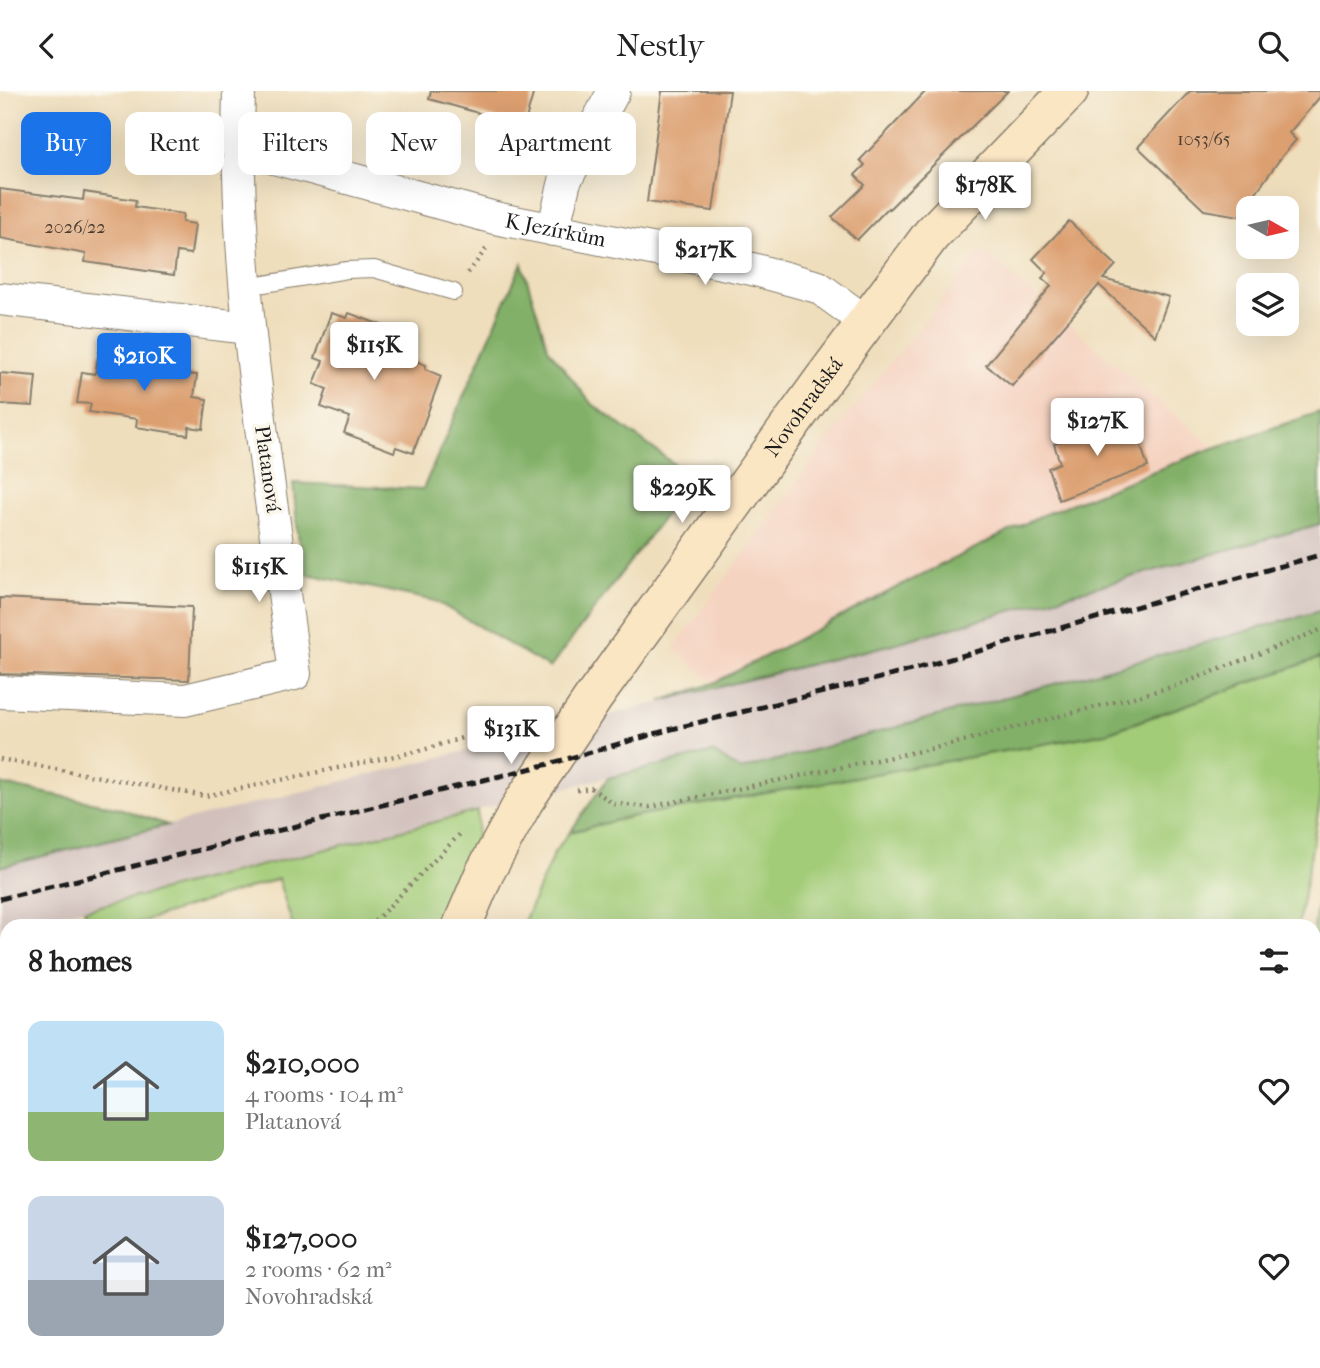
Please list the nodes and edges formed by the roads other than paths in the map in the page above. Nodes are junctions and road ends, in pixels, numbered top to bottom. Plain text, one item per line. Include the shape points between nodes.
1 (239, 91) edge
2 (614, 91) edge
3 (1069, 91) edge
4 (237, 148) junction
5 (553, 230) junction
6 (246, 287) junction
7 (453, 292) road end
8 (0, 299) edge
9 (866, 322) junction
10 (249, 328) junction
11 (0, 692) edge
12 (465, 919) edge

1 - 4 street, Platanová
2 - 5 street via 565,181
3 - 9 main road, Novohradská via 931,235
4 - 5 street, K Jezírkům
4 - 6 street, Platanová
5 - 9 street, K Jezírkům via 752,269 818,287
6 - 7 lane via 374,269
6 - 10 street, Platanová
8 - 10 street
9 - 12 main road, Novohradská via 593,697 524,801
10 - 11 street, Platanová via 295,674 185,700

